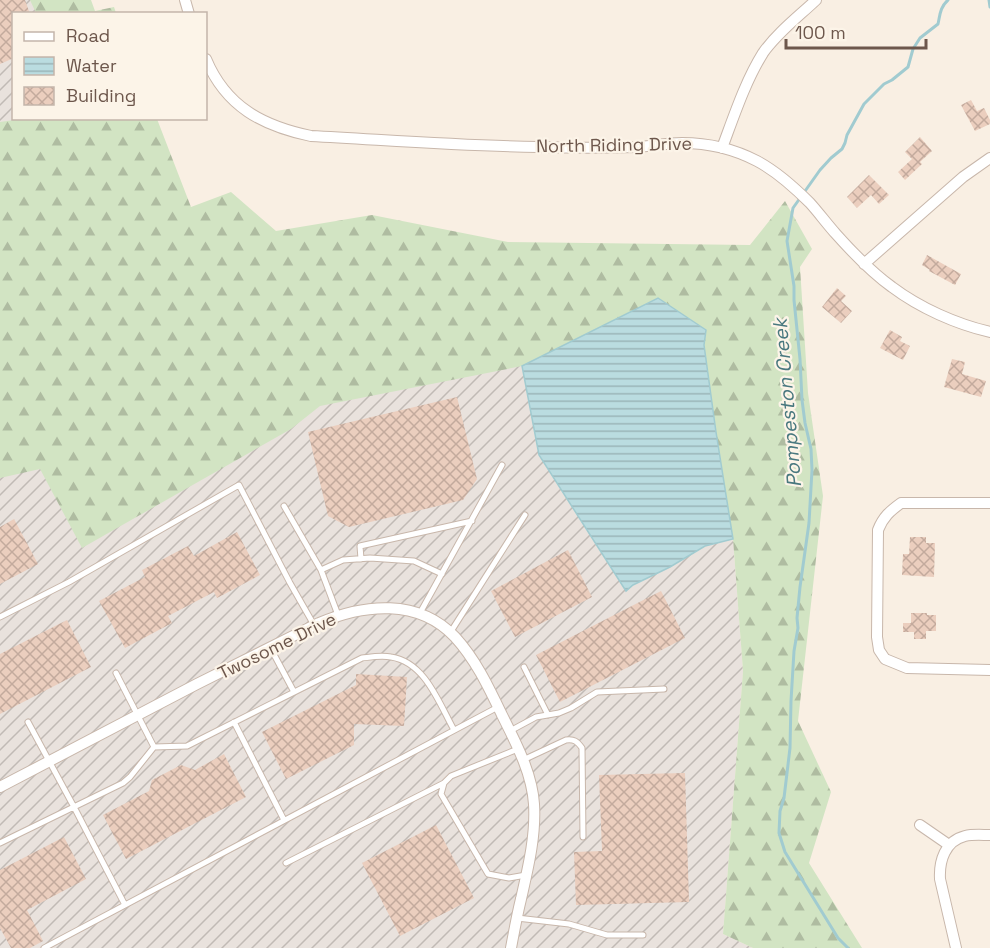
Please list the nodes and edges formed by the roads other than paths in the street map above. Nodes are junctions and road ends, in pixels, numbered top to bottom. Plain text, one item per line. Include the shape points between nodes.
1 (812, 1) edge
2 (207, 62) edge
3 (722, 148) junction
4 (990, 158) edge
5 (864, 264) junction
6 (990, 332) edge
7 (502, 465) dead end
8 (990, 503) edge
9 (284, 506) dead end
10 (525, 515) dead end
11 (472, 520) junction
12 (361, 559) junction
13 (321, 570) junction
14 (442, 574) junction
15 (338, 615) junction
16 (419, 615) junction
17 (0, 617) edge
18 (314, 625) junction
19 (450, 633) junction
20 (270, 647) junction
21 (525, 667) dead end
22 (990, 670) edge
23 (116, 674) dead end
24 (664, 689) dead end
25 (294, 692) junction
26 (498, 706) junction
27 (138, 715) junction
28 (548, 715) junction
29 (28, 722) dead end
30 (234, 722) junction
31 (454, 730) junction
32 (510, 731) junction
33 (154, 747) junction
34 (518, 749) junction
35 (523, 760) junction
36 (50, 762) junction
37 (444, 783) junction
38 (0, 787) edge
39 (74, 807) junction
40 (284, 820) junction
41 (920, 825) dead end
42 (990, 835) edge
43 (583, 837) dead end
44 (0, 843) edge
45 (949, 845) junction
46 (286, 863) dead end
47 (526, 874) junction
48 (124, 905) junction
49 (517, 918) junction
50 (643, 935) dead end
51 (44, 948) edge
52 (511, 948) edge
53 (956, 948) edge

1 - 3 street via 764,53 747,83
2 - 3 street, North Riding Drive via 212,75 232,100 255,117 311,136 509,147 681,143
3 - 5 street, North Riding Drive via 742,154 780,176
4 - 5 street
5 - 6 street, North Riding Drive via 921,305
7 - 11 lane
8 - 22 street via 901,503 882,519 878,530 877,637 885,659 907,668
9 - 13 lane
10 - 19 lane
11 - 12 lane via 360,546
11 - 14 lane
12 - 13 lane via 343,560
12 - 14 lane via 414,561
13 - 15 lane
14 - 16 lane
15 - 16 street, Twosome Drive via 393,608
15 - 18 street, Twosome Drive
16 - 19 street, Twosome Drive
17 - 18 lane via 239,485
18 - 20 street, Twosome Drive
19 - 26 street, Twosome Drive via 475,663
20 - 25 lane
20 - 27 street, Twosome Drive
21 - 28 lane
23 - 27 lane
24 - 28 lane via 597,692 571,708
25 - 30 lane
25 - 31 lane via 362,658 391,657 418,670
26 - 31 lane
26 - 32 street, Twosome Drive
27 - 33 lane
27 - 36 street, Twosome Drive
28 - 32 lane
29 - 36 lane
30 - 33 lane via 187,746
30 - 40 lane
31 - 40 lane
32 - 34 street, Twosome Drive
33 - 39 lane via 123,783
34 - 35 street, Twosome Drive
34 - 37 lane via 451,776
35 - 43 lane via 566,740 578,742 582,748
35 - 47 street, Twosome Drive via 534,803
36 - 38 street, Twosome Drive
36 - 39 lane
37 - 46 lane
37 - 47 lane via 441,794 488,874 509,878
39 - 44 lane
39 - 48 lane
40 - 48 lane
41 - 45 street
42 - 45 street via 967,835
45 - 53 street via 939,871
47 - 49 street, Twosome Drive
48 - 51 lane
49 - 50 lane via 569,924 607,935
49 - 52 street, Twosome Drive

